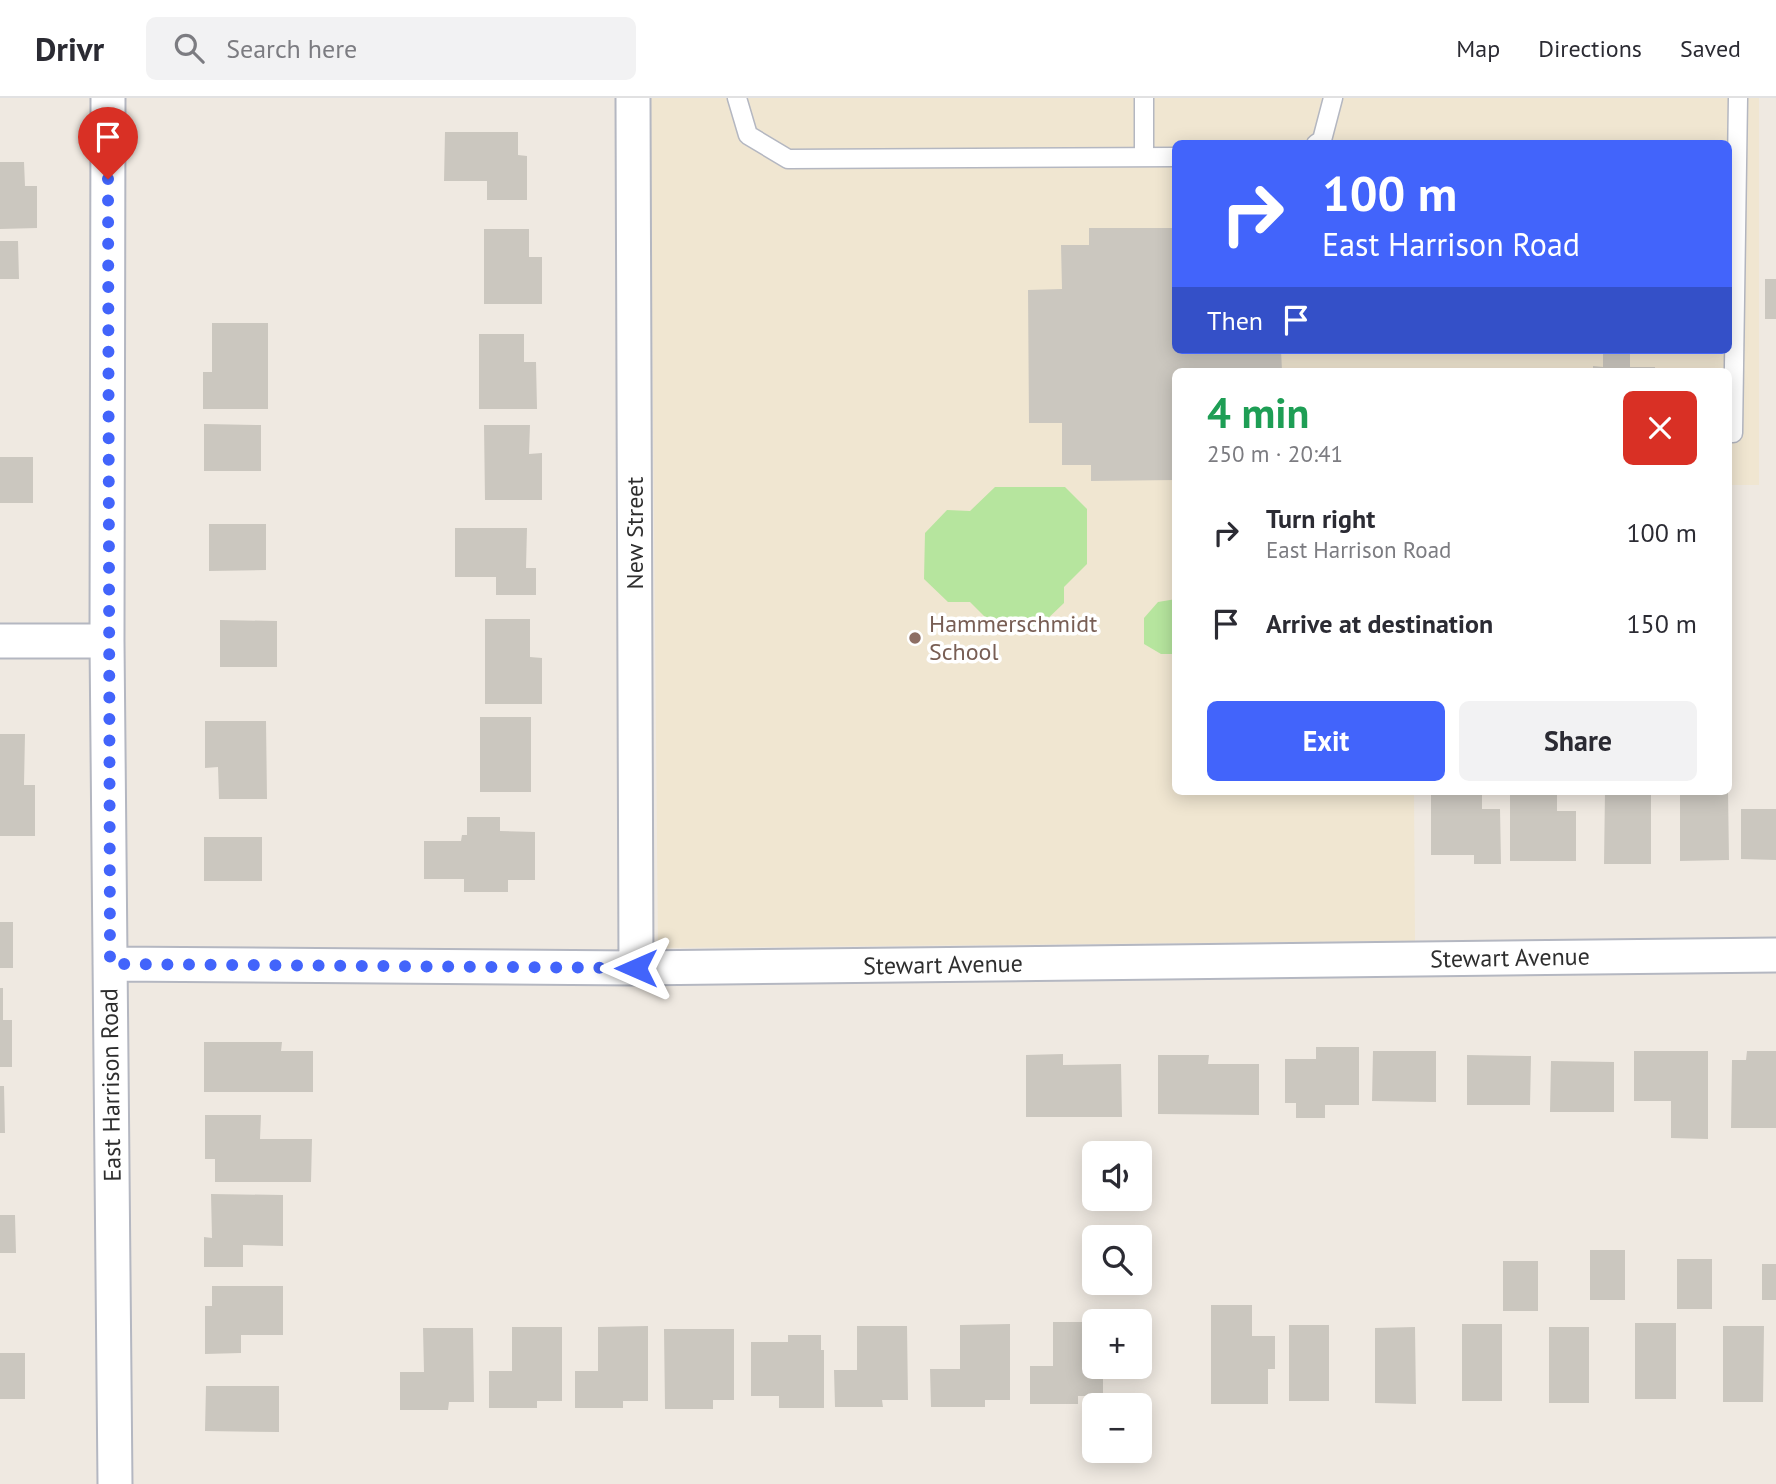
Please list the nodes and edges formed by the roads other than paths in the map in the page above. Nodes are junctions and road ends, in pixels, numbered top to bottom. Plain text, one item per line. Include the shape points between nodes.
1 (108, 98) edge
2 (634, 98) edge
3 (737, 98) edge
4 (1144, 98) edge
5 (1333, 98) edge
6 (1738, 98) edge
7 (1322, 140) edge
8 (1144, 157) junction
9 (1172, 157) edge
10 (1732, 433) edge
11 (0, 640) edge
12 (107, 641) junction
13 (1776, 955) edge
14 (110, 964) junction
15 (636, 968) junction
16 (115, 1484) edge

1 - 12 street, East Harrison Road
2 - 15 street, New Street
3 - 8 lane via 748,135 788,159
4 - 8 lane
5 - 7 lane
6 - 10 lane
8 - 9 lane
11 - 12 street
12 - 14 street, East Harrison Road
13 - 15 street, Stewart Avenue
14 - 15 street, Stewart Avenue
14 - 16 street, East Harrison Road

